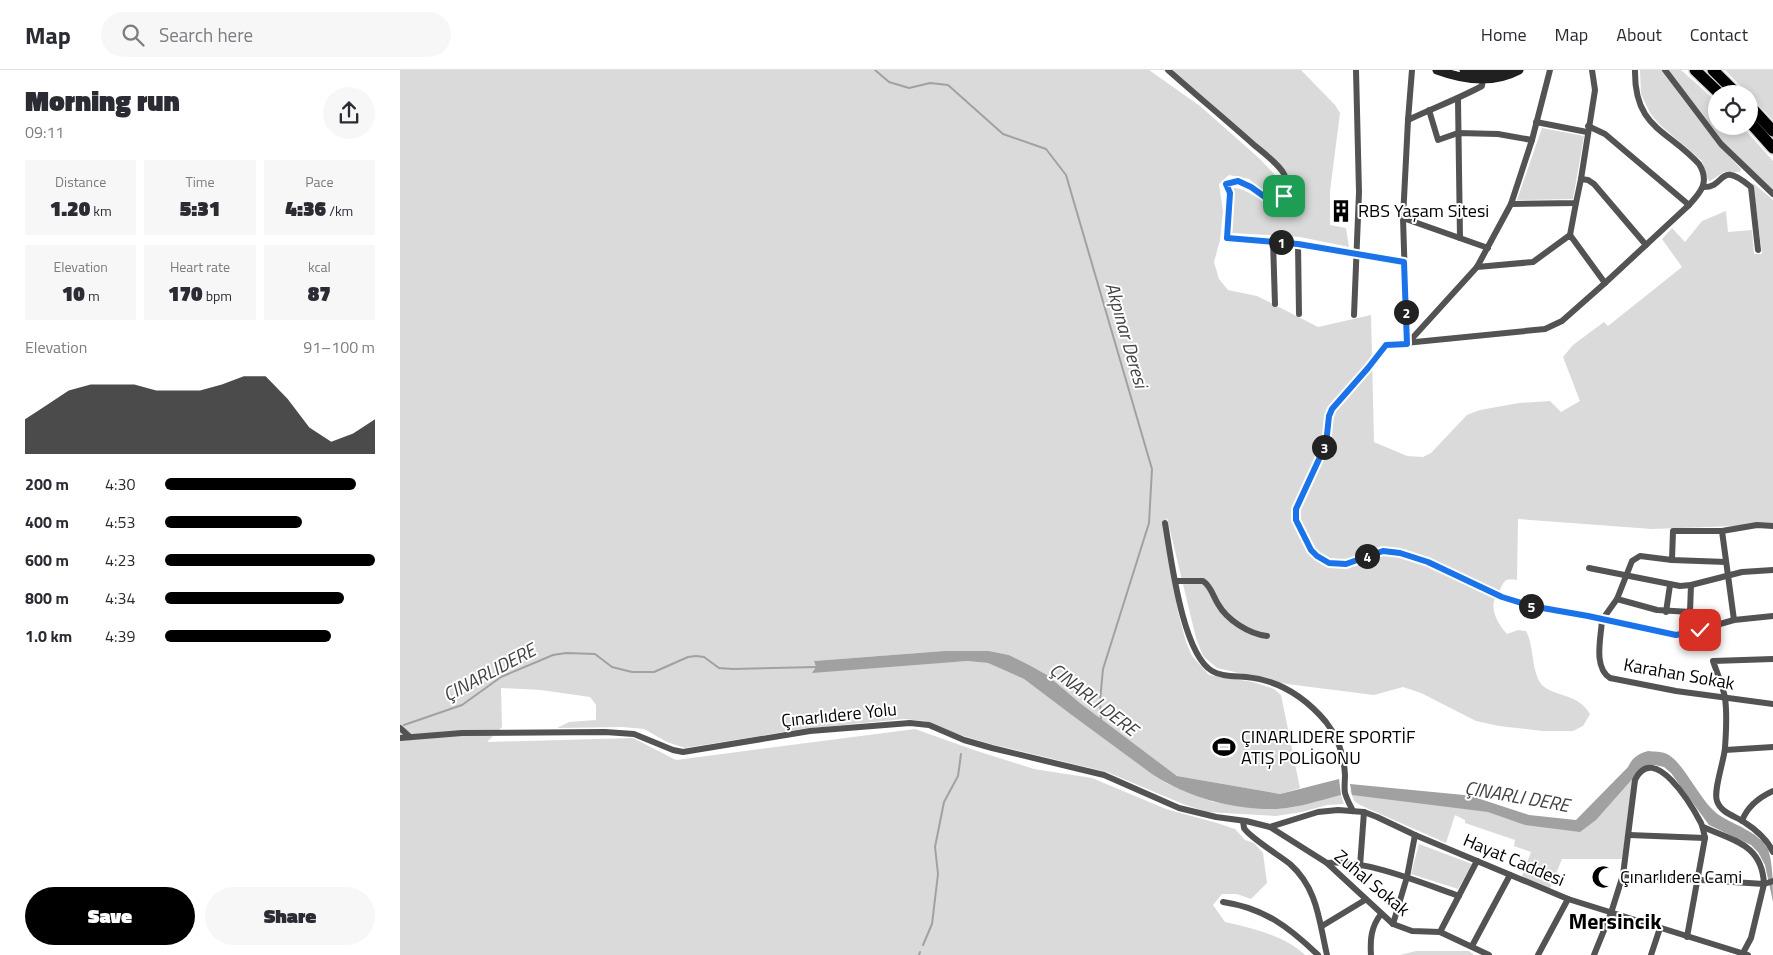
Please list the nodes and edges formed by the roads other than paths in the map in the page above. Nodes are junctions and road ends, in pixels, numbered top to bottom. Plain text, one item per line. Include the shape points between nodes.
1 (1168, 70) edge
2 (1356, 70) edge
3 (1412, 70) edge
4 (1437, 70) edge
5 (1464, 70) edge
6 (1504, 70) edge
7 (1519, 70) edge
8 (1550, 70) edge
9 (1592, 70) edge
10 (1635, 70) edge
11 (1665, 70) edge
12 (1713, 70) edge
13 (1697, 72) edge
14 (1483, 76) junction
15 (1711, 85) edge
16 (1728, 85) edge
17 (1458, 100) junction
18 (1429, 110) junction
19 (1758, 115) edge
20 (1408, 120) junction
21 (1536, 122) junction
22 (1588, 129) junction
23 (1758, 131) edge
24 (1773, 132) edge
25 (1458, 133) junction
26 (1532, 140) junction
27 (1773, 148) edge
28 (1749, 172) junction
29 (1581, 179) junction
30 (1742, 179) junction
31 (1703, 187) junction
32 (1773, 194) edge
33 (1576, 203) junction
34 (1511, 204) junction
35 (1688, 205) junction
36 (1404, 218) junction
37 (1570, 235) junction
38 (1460, 238) junction
39 (1273, 241) junction
40 (1298, 244) junction
41 (1646, 245) junction
42 (1488, 248) junction
43 (1758, 250) dead end
44 (1356, 253) junction
45 (1404, 262) junction
46 (1477, 267) junction
47 (1605, 283) junction
48 (1275, 304) dead end
49 (1299, 314) dead end
50 (1354, 315) dead end
51 (1407, 344) junction
52 (1165, 523) dead end
53 (1773, 526) edge
54 (1722, 531) junction
55 (1672, 560) junction
56 (1726, 562) junction
57 (1589, 568) dead end
58 (1773, 570) edge
59 (1728, 575) junction
60 (1626, 576) junction
61 (1176, 581) junction
62 (1670, 585) junction
63 (1691, 585) junction
64 (1617, 599) junction
65 (1666, 612) junction
66 (1773, 616) edge
67 (1602, 620) junction
68 (1734, 620) junction
69 (1267, 636) dead end
70 (1773, 659) edge
71 (1725, 698) junction
72 (1773, 704) edge
73 (400, 728) edge
74 (410, 737) junction
75 (400, 738) edge
76 (1773, 747) edge
77 (1725, 750) junction
78 (1773, 790) edge
79 (1352, 811) junction
80 (1364, 812) junction
81 (1243, 821) junction
82 (1742, 821) junction
83 (1702, 826) junction
84 (1270, 827) junction
85 (1415, 835) junction
86 (1629, 835) junction
87 (1705, 838) junction
88 (1772, 847) edge
89 (1477, 861) junction
90 (1327, 863) junction
91 (1360, 866) junction
92 (1510, 875) junction
93 (1623, 875) junction
94 (1406, 877) junction
95 (1697, 879) junction
96 (1769, 882) edge
97 (1459, 896) junction
98 (1568, 899) junction
99 (1365, 900) junction
100 (1223, 902) dead end
101 (1611, 913) junction
102 (1381, 914) junction
103 (1393, 924) junction
104 (1322, 926) junction
105 (1660, 928) junction
106 (1440, 932) junction
107 (1688, 937) junction
108 (1474, 947) junction
109 (1318, 955) edge
110 (1327, 955) edge
111 (1371, 955) edge
112 (1483, 955) edge
113 (1489, 955) edge
114 (1538, 955) edge
115 (1594, 955) edge
116 (1651, 955) edge
117 (1744, 955) edge

1 - 39 street via 1284,173 1284,196 1278,200 1269,200 1238,181 1226,184 1230,193 1227,238
2 - 44 street via 1359,192
3 - 20 street
4 - 14 main road via 1465,78
5 - 14 main road
6 - 14 main road
7 - 14 main road via 1498,78
8 - 21 street
9 - 22 street via 1595,90
10 - 31 street via 1637,93 1648,119 1699,164 1703,171
11 - 28 street via 1721,144
12 - 16 highway
13 - 15 highway
14 - 17 street via 1482,86
17 - 18 street
17 - 25 street
18 - 20 street
18 - 25 street via 1438,140
19 - 24 highway
20 - 36 street
21 - 22 street
21 - 26 street
22 - 29 street
22 - 35 street via 1605,134
23 - 27 highway
25 - 26 street via 1498,134
25 - 38 street
26 - 34 street
28 - 30 street
28 - 32 street
29 - 33 street
29 - 41 street via 1591,182
30 - 31 street via 1725,175 1711,186
30 - 43 street via 1751,187
31 - 35 street
33 - 34 street
33 - 37 street
34 - 42 street
35 - 41 street
36 - 38 street
36 - 45 street
37 - 46 street via 1532,262
37 - 47 street
38 - 42 street
39 - 40 street
39 - 48 street
40 - 44 street
40 - 49 street
41 - 47 street
42 - 46 street
44 - 45 street
44 - 50 street
45 - 51 street
46 - 51 street
47 - 51 street via 1562,321 1545,329
51 - 67 street via 1386,345 1332,409 1326,444 1296,509 1296,520 1311,550 1329,563 1346,564 1383,551 1400,553 1428,562 1516,602
52 - 61 street
53 - 54 street via 1757,525
54 - 55 street via 1673,531
54 - 56 street
55 - 56 street
55 - 60 street via 1637,557
56 - 59 street
57 - 60 street
58 - 59 street
59 - 63 street
59 - 68 street
60 - 62 street
60 - 64 street
61 - 69 street via 1203,581 1234,622
61 - 79 street via 1190,640 1208,668 1221,675 1260,679 1286,688 1326,722 1340,747 1345,794
62 - 63 street
62 - 65 street
63 - 65 street via 1690,612
64 - 65 street
64 - 67 street
66 - 68 street
67 - 68 street via 1681,635
67 - 71 street, Karahan Sokak via 1600,659 1604,673 1610,678
70 - 71 street via 1713,661
71 - 72 street, Karahan Sokak
71 - 77 street
73 - 74 street
74 - 75 street, Çınarlıdere Yolu
74 - 81 street, Çınarlıdere Yolu via 462,733 612,732 642,736 683,752 810,731 919,724 992,748 1104,775 1179,808
76 - 77 street
77 - 82 street via 1717,803
78 - 82 street via 1747,810
79 - 80 street, Hayat Caddesi
79 - 84 street, Hayat Caddesi via 1318,812
80 - 85 street, Hayat Caddesi
80 - 91 street
81 - 84 street, Çınarlıdere Yolu
81 - 104 street via 1249,834 1300,874 1310,890
82 - 88 street
83 - 86 street via 1675,784 1662,771 1652,768 1644,770 1635,780
83 - 87 street
83 - 96 street via 1738,841 1752,851
84 - 90 street, Zuhal Sokak
85 - 89 street, Hayat Caddesi
85 - 94 street
86 - 87 street
86 - 93 street
87 - 95 street
89 - 92 street, Hayat Caddesi
89 - 97 street
90 - 91 street
90 - 99 street, Zuhal Sokak
91 - 94 street
92 - 98 street, Hayat Caddesi
92 - 108 street
93 - 95 street
93 - 101 street
94 - 97 street
94 - 103 street
95 - 96 street
95 - 107 street
96 - 117 street
97 - 106 street
98 - 101 street, Hayat Caddesi
98 - 114 street
99 - 102 street, Zuhal Sokak
99 - 104 street
100 - 109 street via 1242,904 1270,916
101 - 105 street, Hayat Caddesi
101 - 115 street
102 - 103 street, Zuhal Sokak
102 - 111 street via 1371,935
103 - 106 street, Zuhal Sokak via 1412,931
104 - 110 street
105 - 107 street, Hayat Caddesi
105 - 116 street
106 - 108 street, Zuhal Sokak
107 - 117 street, Hayat Caddesi
108 - 112 street
108 - 113 street, Zuhal Sokak

